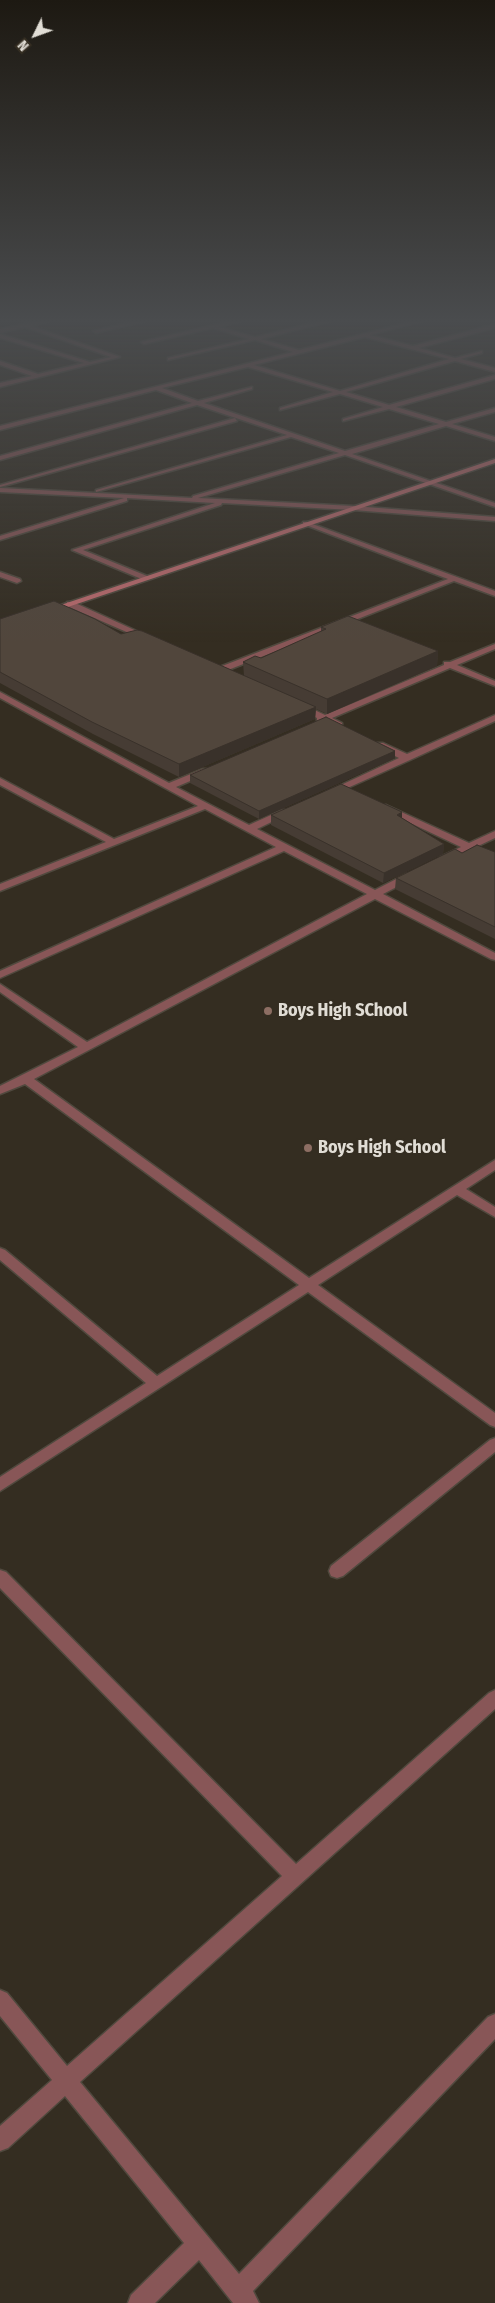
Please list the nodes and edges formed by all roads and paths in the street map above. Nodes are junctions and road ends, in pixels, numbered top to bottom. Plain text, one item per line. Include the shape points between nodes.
1 (110, 427) edge
2 (209, 427) edge
3 (271, 427) edge
4 (436, 427) edge
5 (459, 427) edge
6 (288, 437) dead end
7 (495, 439) edge
8 (347, 453) junction
9 (0, 458) edge
10 (495, 461) edge
11 (431, 481) junction
12 (0, 488) edge
13 (89, 494) junction
14 (135, 497) junction
15 (185, 499) junction
16 (226, 502) junction
17 (495, 504) edge
18 (353, 508) junction
19 (495, 519) edge
20 (305, 523) junction
21 (0, 538) edge
22 (0, 574) edge
23 (144, 578) junction
24 (454, 578) junction
25 (17, 581) dead end
26 (495, 594) edge
27 (70, 604) junction
28 (44, 612) edge
29 (341, 623) junction
30 (350, 627) edge
31 (158, 643) edge
32 (495, 646) edge
33 (440, 662) dead end
34 (211, 666) edge
35 (450, 666) junction
36 (220, 670) junction
37 (229, 674) edge
38 (495, 684) edge
39 (0, 695) edge
40 (290, 702) edge
41 (325, 718) junction
42 (495, 718) edge
43 (308, 726) edge
44 (350, 730) edge
45 (374, 742) edge
46 (407, 758) junction
47 (212, 768) edge
48 (0, 781) edge
49 (169, 787) junction
50 (341, 787) junction
51 (324, 795) edge
52 (358, 795) edge
53 (375, 803) edge
54 (205, 806) junction
55 (291, 810) edge
56 (249, 829) junction
57 (495, 834) edge
58 (112, 842) junction
59 (469, 846) junction
60 (284, 847) junction
61 (495, 858) edge
62 (434, 864) edge
63 (416, 873) edge
64 (0, 888) edge
65 (374, 894) junction
66 (495, 957) edge
67 (0, 975) edge
68 (0, 987) edge
69 (86, 1047) junction
70 (26, 1079) junction
71 (0, 1090) edge
72 (495, 1164) edge
73 (457, 1189) junction
74 (495, 1213) edge
75 (0, 1253) edge
76 (309, 1285) junction
77 (157, 1384) junction
78 (495, 1421) edge
79 (495, 1444) edge
80 (0, 1485) edge
81 (336, 1571) dead end
82 (0, 1577) edge
83 (495, 1698) edge
84 (296, 1877) junction
85 (0, 2000) edge
86 (495, 2024) edge
87 (67, 2082) junction
88 (0, 2140) edge
89 (199, 2244) junction
90 (243, 2297) edge
91 (139, 2303) edge

1 - 9 street
2 - 12 street
3 - 8 street
4 - 8 street
5 - 7 street
6 - 13 street
8 - 11 street
8 - 15 street
10 - 11 street
11 - 17 street
11 - 18 street
12 - 13 street
13 - 14 street
14 - 15 street
14 - 21 street
15 - 16 street
16 - 18 street
16 - 23 street via 76,550
18 - 19 street
18 - 20 street
20 - 23 street
20 - 24 street
22 - 25 street
23 - 27 street
24 - 26 street
24 - 29 street
27 - 28 street
27 - 31 street
29 - 30 street
29 - 36 street
32 - 35 street
33 - 35 street
34 - 36 street
35 - 38 street
35 - 41 street
36 - 37 street
39 - 49 street
40 - 41 street
41 - 43 street
41 - 44 street
42 - 46 street
45 - 46 street
46 - 50 street
47 - 49 street
48 - 58 street
49 - 54 street
50 - 51 street
50 - 52 street
53 - 59 street
54 - 56 street
54 - 58 street
55 - 56 street
56 - 60 street
57 - 59 street
58 - 64 street
59 - 61 street
59 - 62 street
60 - 65 street
60 - 67 street
63 - 65 street
65 - 66 street
65 - 69 street
68 - 69 street
69 - 70 street
70 - 71 street
70 - 76 street
72 - 73 street
73 - 74 street
73 - 76 street
75 - 77 street
76 - 77 street
76 - 78 street
77 - 80 street
79 - 81 street
82 - 84 street
83 - 84 street
84 - 87 street
85 - 87 street
86 - 90 street
87 - 88 street
87 - 89 street
89 - 90 street
89 - 91 street

